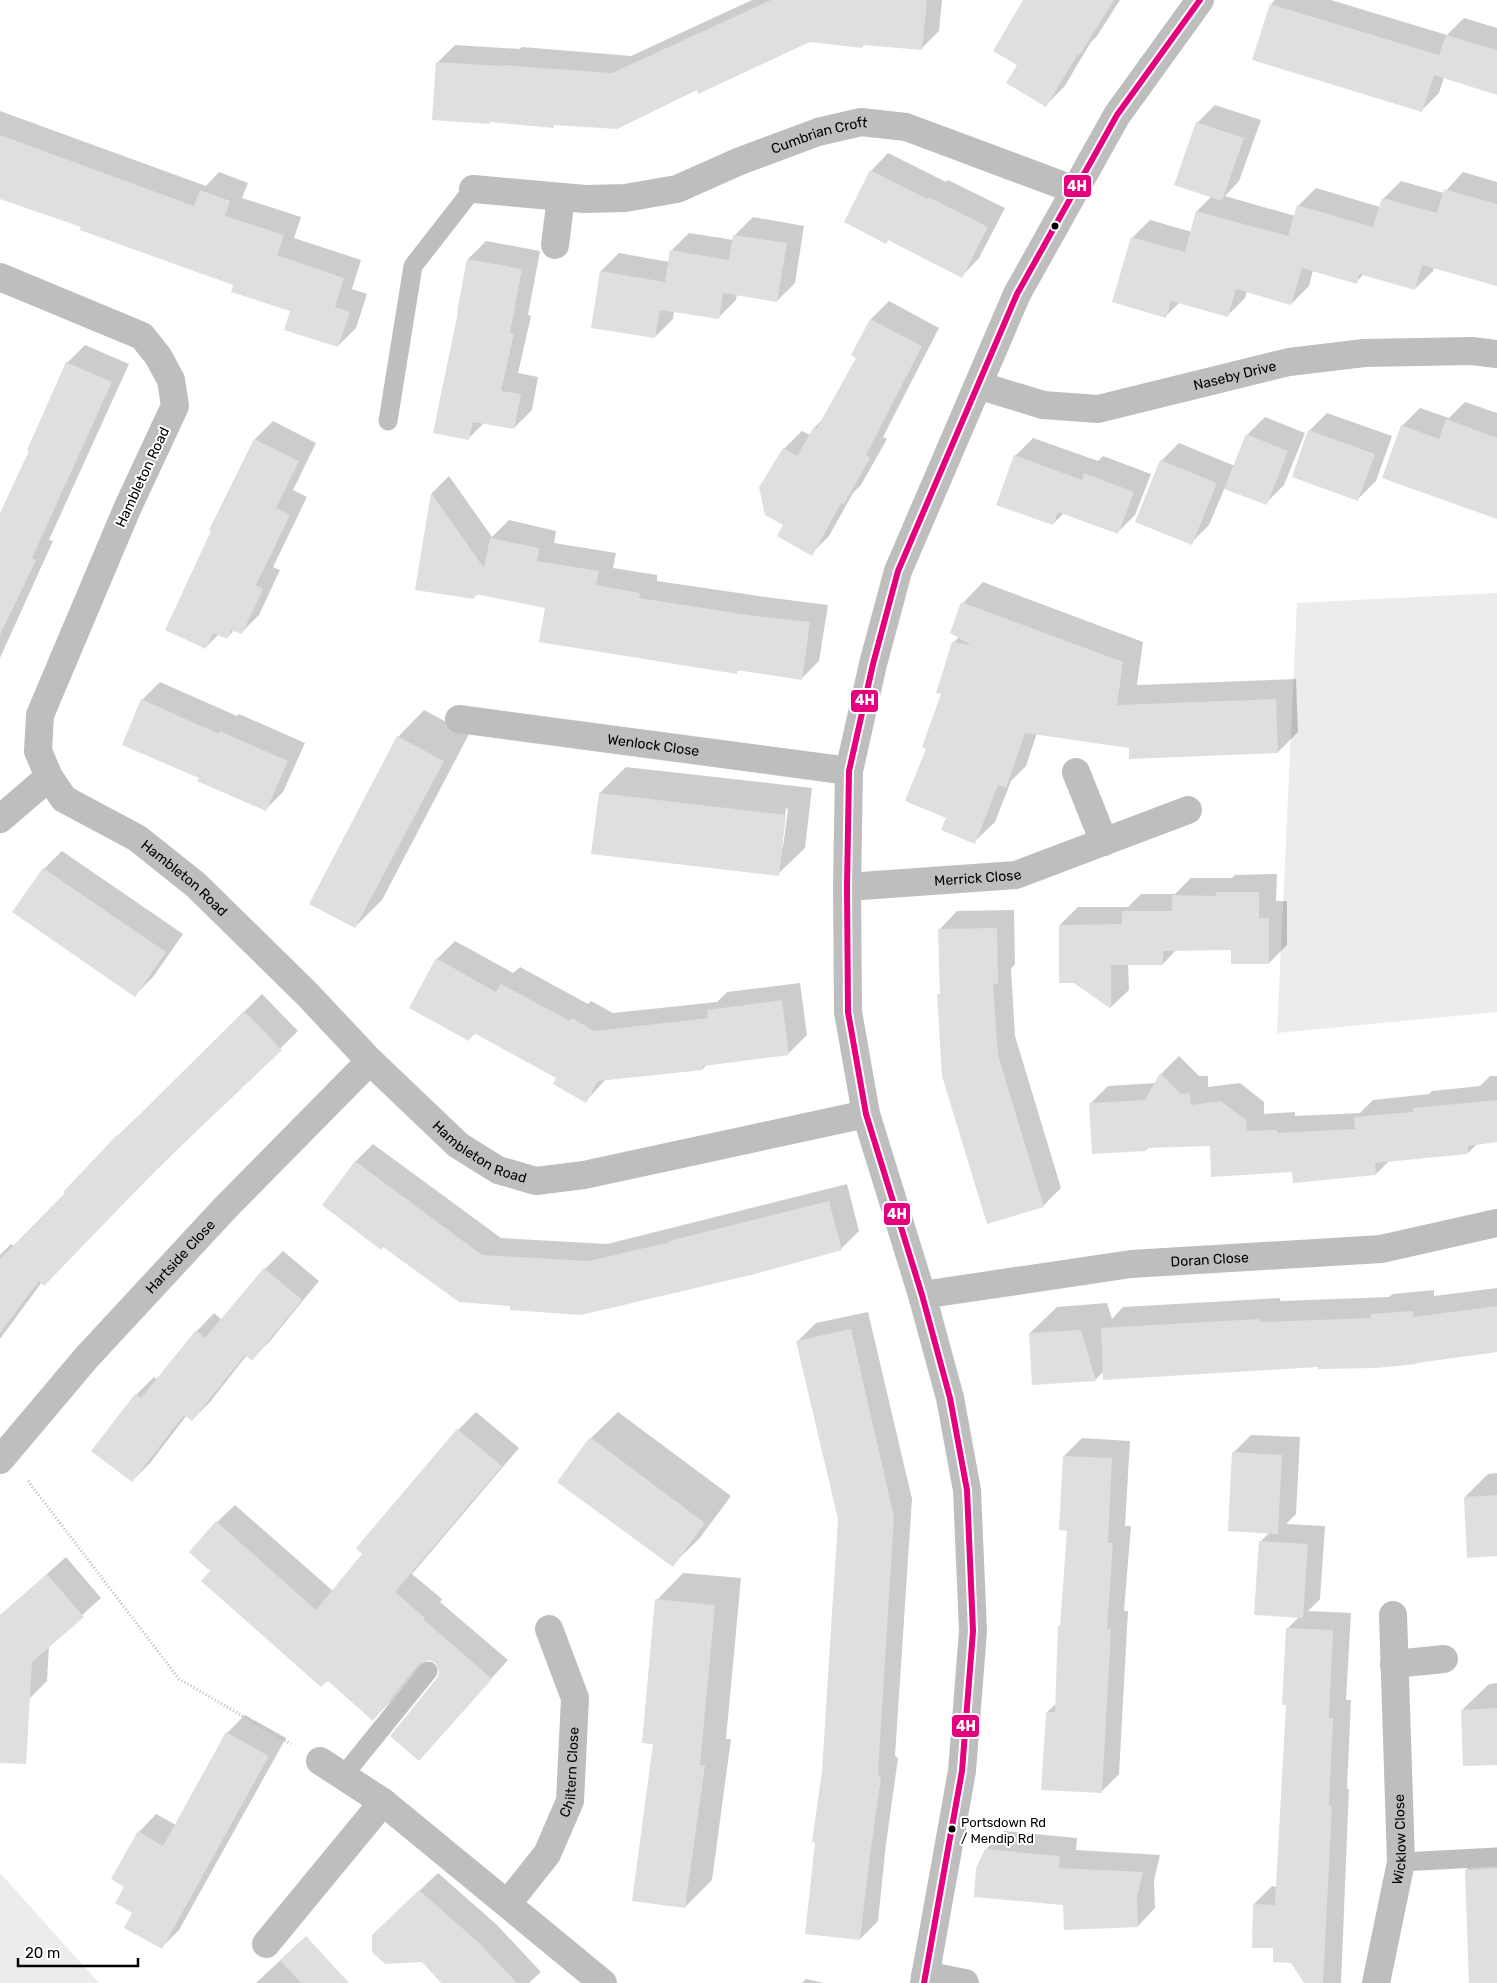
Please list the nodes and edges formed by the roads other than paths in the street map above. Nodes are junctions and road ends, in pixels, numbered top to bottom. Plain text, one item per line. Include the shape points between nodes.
1 (1200, 0) edge
2 (473, 189) joint
3 (1074, 190) junction
4 (560, 197) junction
5 (555, 245) dead end
6 (0, 277) edge
7 (1497, 354) edge
8 (978, 385) junction
9 (388, 421) dead end
10 (459, 719) dead end
11 (849, 772) junction
12 (1076, 772) dead end
13 (49, 776) junction
14 (1188, 810) dead end
15 (0, 819) edge
16 (1104, 842) junction
17 (847, 887) junction
18 (370, 1061) junction
19 (866, 1114) junction
20 (1497, 1223) edge
21 (922, 1296) junction
22 (3, 1456) edge
23 (1393, 1615) dead end
24 (549, 1629) dead end
25 (1444, 1659) dead end
26 (1394, 1664) junction
27 (428, 1671) dead end
28 (320, 1761) road end
29 (343, 1776) junction
30 (383, 1802) junction
31 (1497, 1856) edge
32 (1401, 1862) junction
33 (508, 1903) junction
34 (266, 1944) dead end
35 (925, 1979) edge
36 (598, 1981) edge
37 (965, 1983) edge
38 (1376, 1983) edge

1 - 3 street via 1117,115
2 - 4 street, Cumbrian Croft
2 - 9 lane via 413,266
3 - 4 street, Cumbrian Croft via 906,127 861,122 818,132 740,160 677,190 625,198
3 - 8 street via 1018,294
4 - 5 street
6 - 13 street, Hambleton Road via 142,336 171,380 175,406 127,509 40,715 38,751
7 - 8 street, Naseby Drive via 1472,351 1364,353 1289,362 1098,409 1043,405
8 - 11 street via 898,571
10 - 11 street, Wenlock Close
11 - 17 street
12 - 16 street
13 - 15 street
13 - 18 street, Hambleton Road via 64,799 137,838 196,885
14 - 16 street, Merrick Close
16 - 17 street, Merrick Close via 1016,875
17 - 19 street via 848,1012
18 - 19 street, Hambleton Road via 458,1145 498,1170 536,1181 601,1172
18 - 22 street, Hartside Close via 226,1207 86,1358
19 - 21 street
20 - 21 street, Doran Close via 1381,1249 1131,1264
21 - 35 street via 950,1398 967,1490 973,1631 962,1771
23 - 26 street, Wicklow Close
24 - 33 street, Chiltern Close via 575,1698 570,1801 547,1854
25 - 26 street
26 - 32 street, Wicklow Close
27 - 29 lane
28 - 29 street
29 - 30 street
30 - 33 street
30 - 34 street
31 - 32 lane
32 - 38 street, Wicklow Close
33 - 36 street
35 - 37 street

